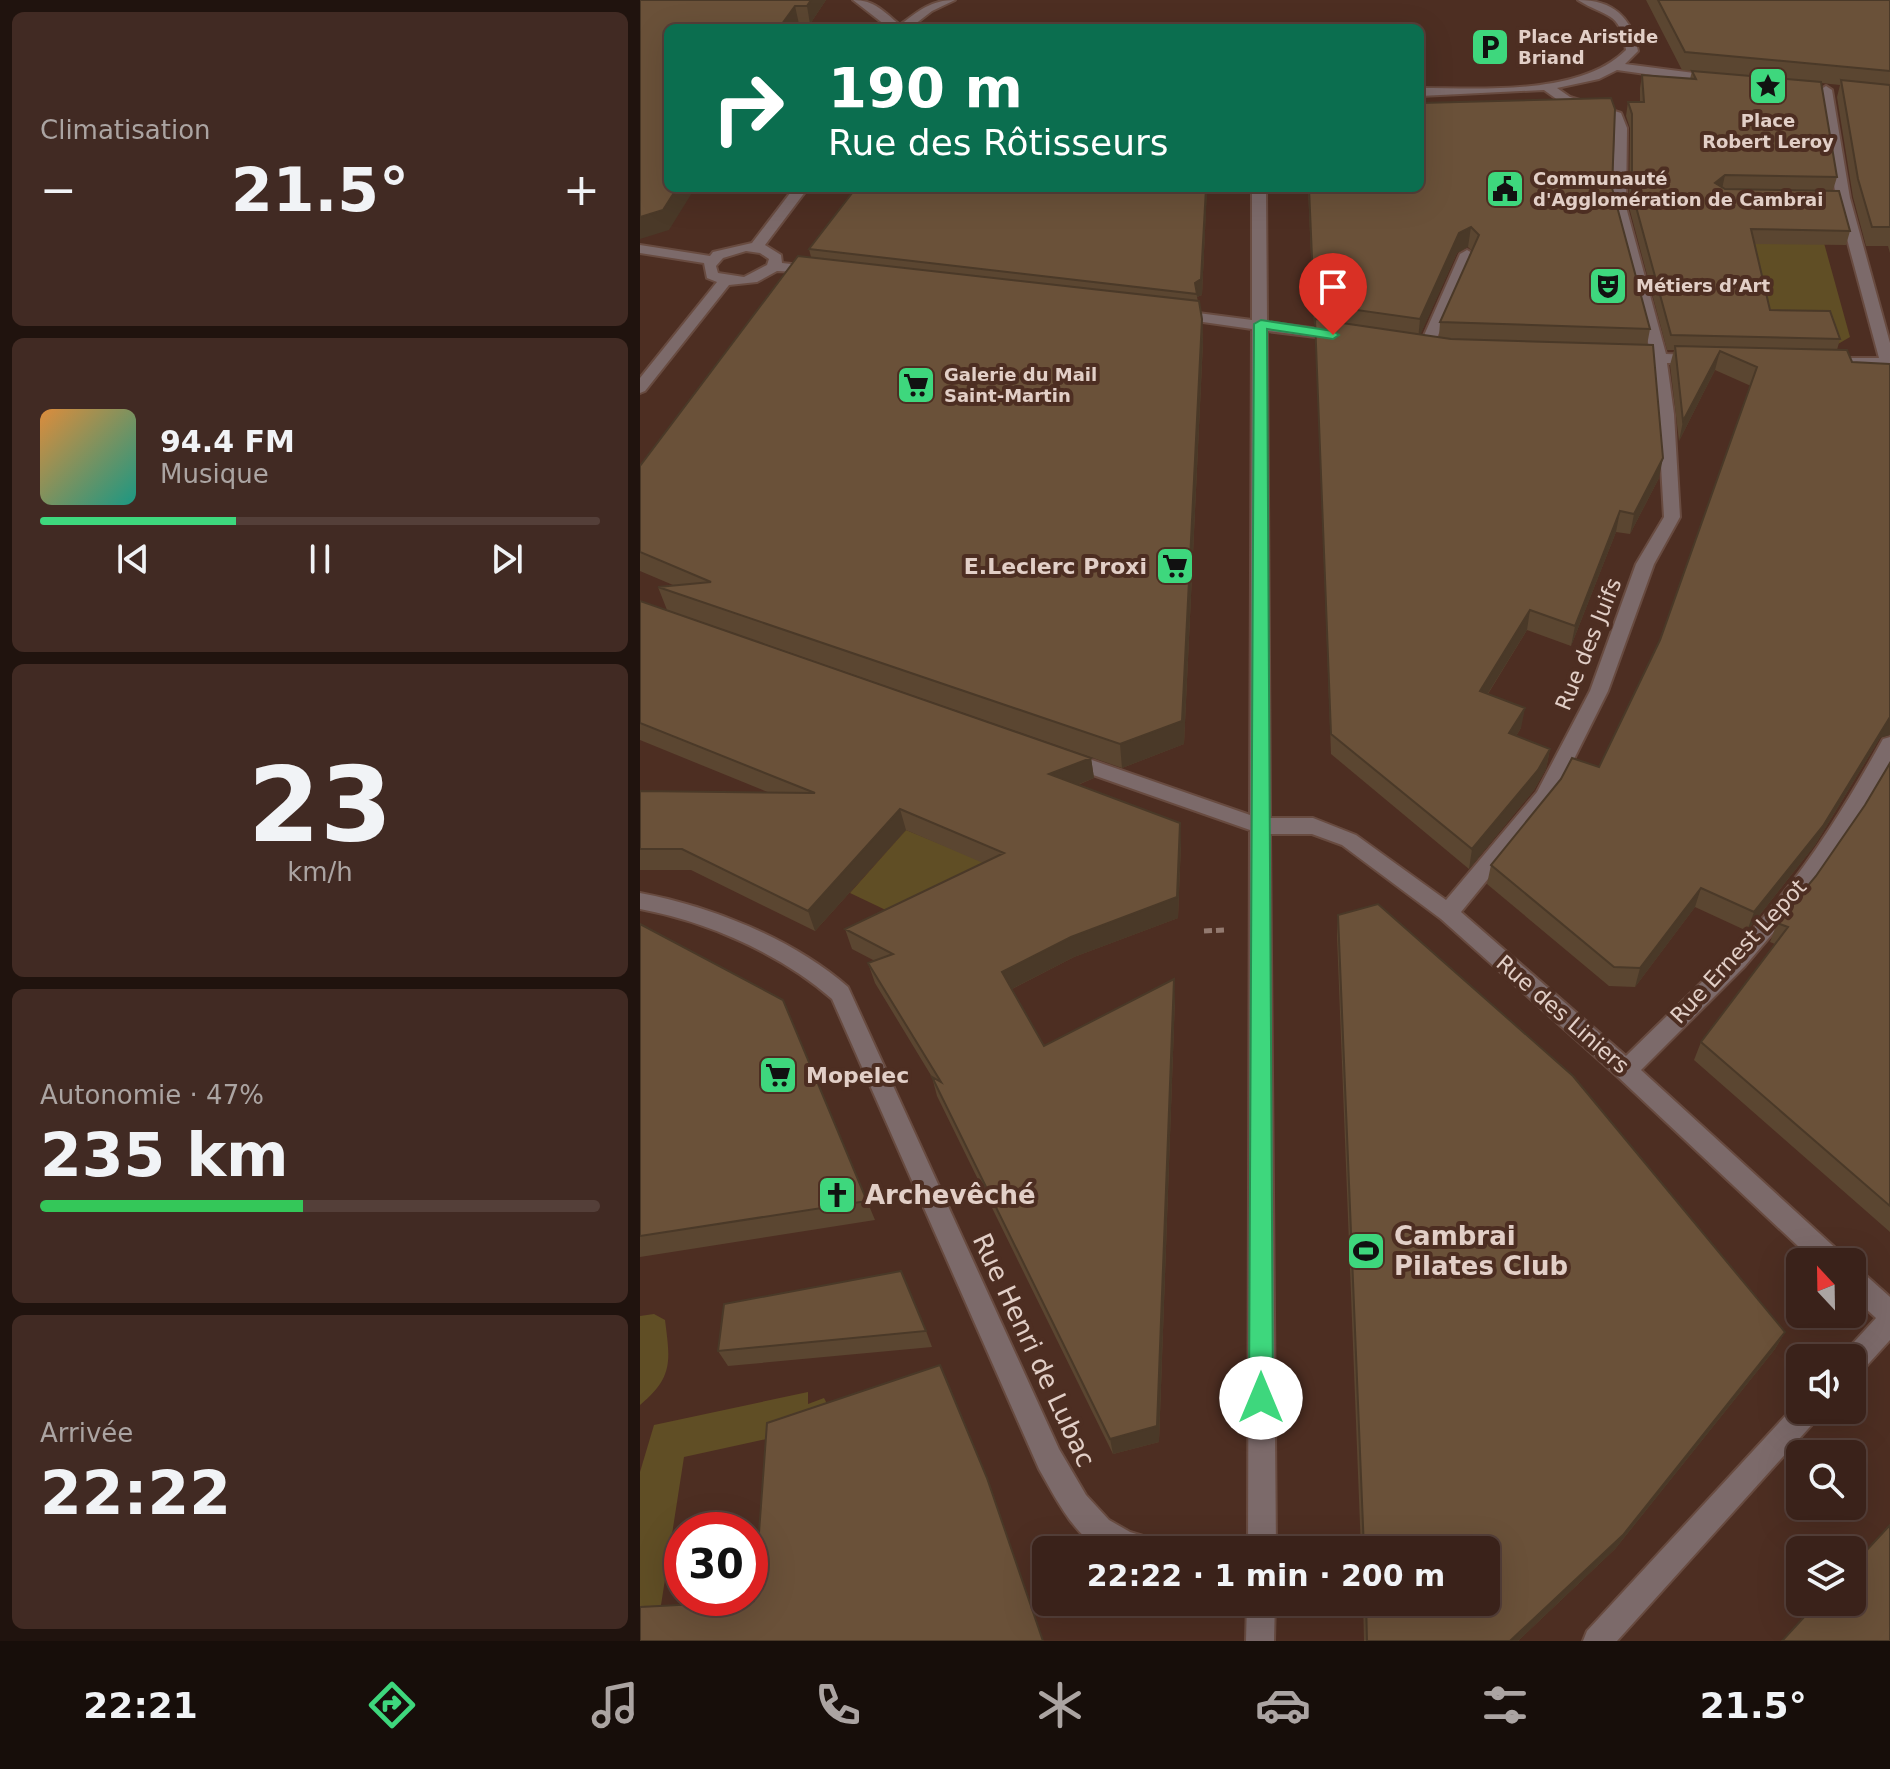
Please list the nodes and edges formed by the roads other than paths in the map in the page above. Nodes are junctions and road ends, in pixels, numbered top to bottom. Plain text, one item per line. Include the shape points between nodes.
1 (859, 0) edge
2 (949, 0) edge
3 (1584, 0) edge
4 (1617, 5) edge
5 (892, 24) edge
6 (908, 24) edge
7 (1618, 67) junction
8 (1731, 82) edge
9 (1546, 86) junction
10 (1825, 90) edge
11 (1424, 92) edge
12 (798, 192) edge
13 (1259, 192) edge
14 (756, 247) junction
15 (640, 249) edge
16 (1467, 254) edge
17 (712, 260) junction
18 (774, 267) junction
19 (834, 272) edge
20 (726, 280) junction
21 (1166, 313) edge
22 (1261, 324) junction
23 (1364, 340) edge
24 (1424, 349) edge
25 (1609, 357) edge
26 (1657, 358) junction
27 (1719, 360) edge
28 (1826, 362) edge
29 (1889, 363) edge
30 (640, 388) edge
31 (1890, 744) edge
32 (1043, 750) edge
33 (1261, 826) junction
34 (640, 901) edge
35 (1448, 913) junction
36 (1626, 1070) junction
37 (1818, 1248) edge
38 (1866, 1292) edge
39 (1890, 1314) edge
40 (1890, 1322) edge
41 (1866, 1348) edge
42 (1795, 1424) edge
43 (1105, 1536) edge
44 (1262, 1536) edge
45 (1261, 1616) edge
46 (1260, 1641) edge
47 (1597, 1641) edge

1 - 5 street
2 - 6 street
3 - 4 street
4 - 7 street via 1632,51
7 - 8 street
7 - 9 street
9 - 11 street
9 - 26 street, Rue des Juifs via 1566,100 1615,113 1621,128 1619,207
10 - 29 street via 1837,198
12 - 14 street
13 - 22 street
14 - 17 street via 726,251
14 - 18 street via 774,254
15 - 17 street
16 - 24 street
17 - 20 street via 712,275
18 - 19 street
18 - 20 street via 759,277
20 - 30 street
21 - 22 street
22 - 23 street
22 - 33 street
25 - 26 street
26 - 27 street
26 - 35 street, Rue des Juifs via 1672,517 1645,564 1599,691 1545,797
28 - 29 street
31 - 36 street, Rue Ernest Lepot via 1861,798 1797,891
32 - 33 street, Rue des Liniers
33 - 35 street, Rue des Liniers via 1313,826 1334,832
33 - 44 street
34 - 43 street, Rue Henri de Lubac via 681,909 816,971 840,993 1049,1459 1086,1518
35 - 36 street, Rue des Liniers
36 - 37 street, Rue des Liniers
38 - 39 street
40 - 41 street
42 - 47 street
45 - 46 street

